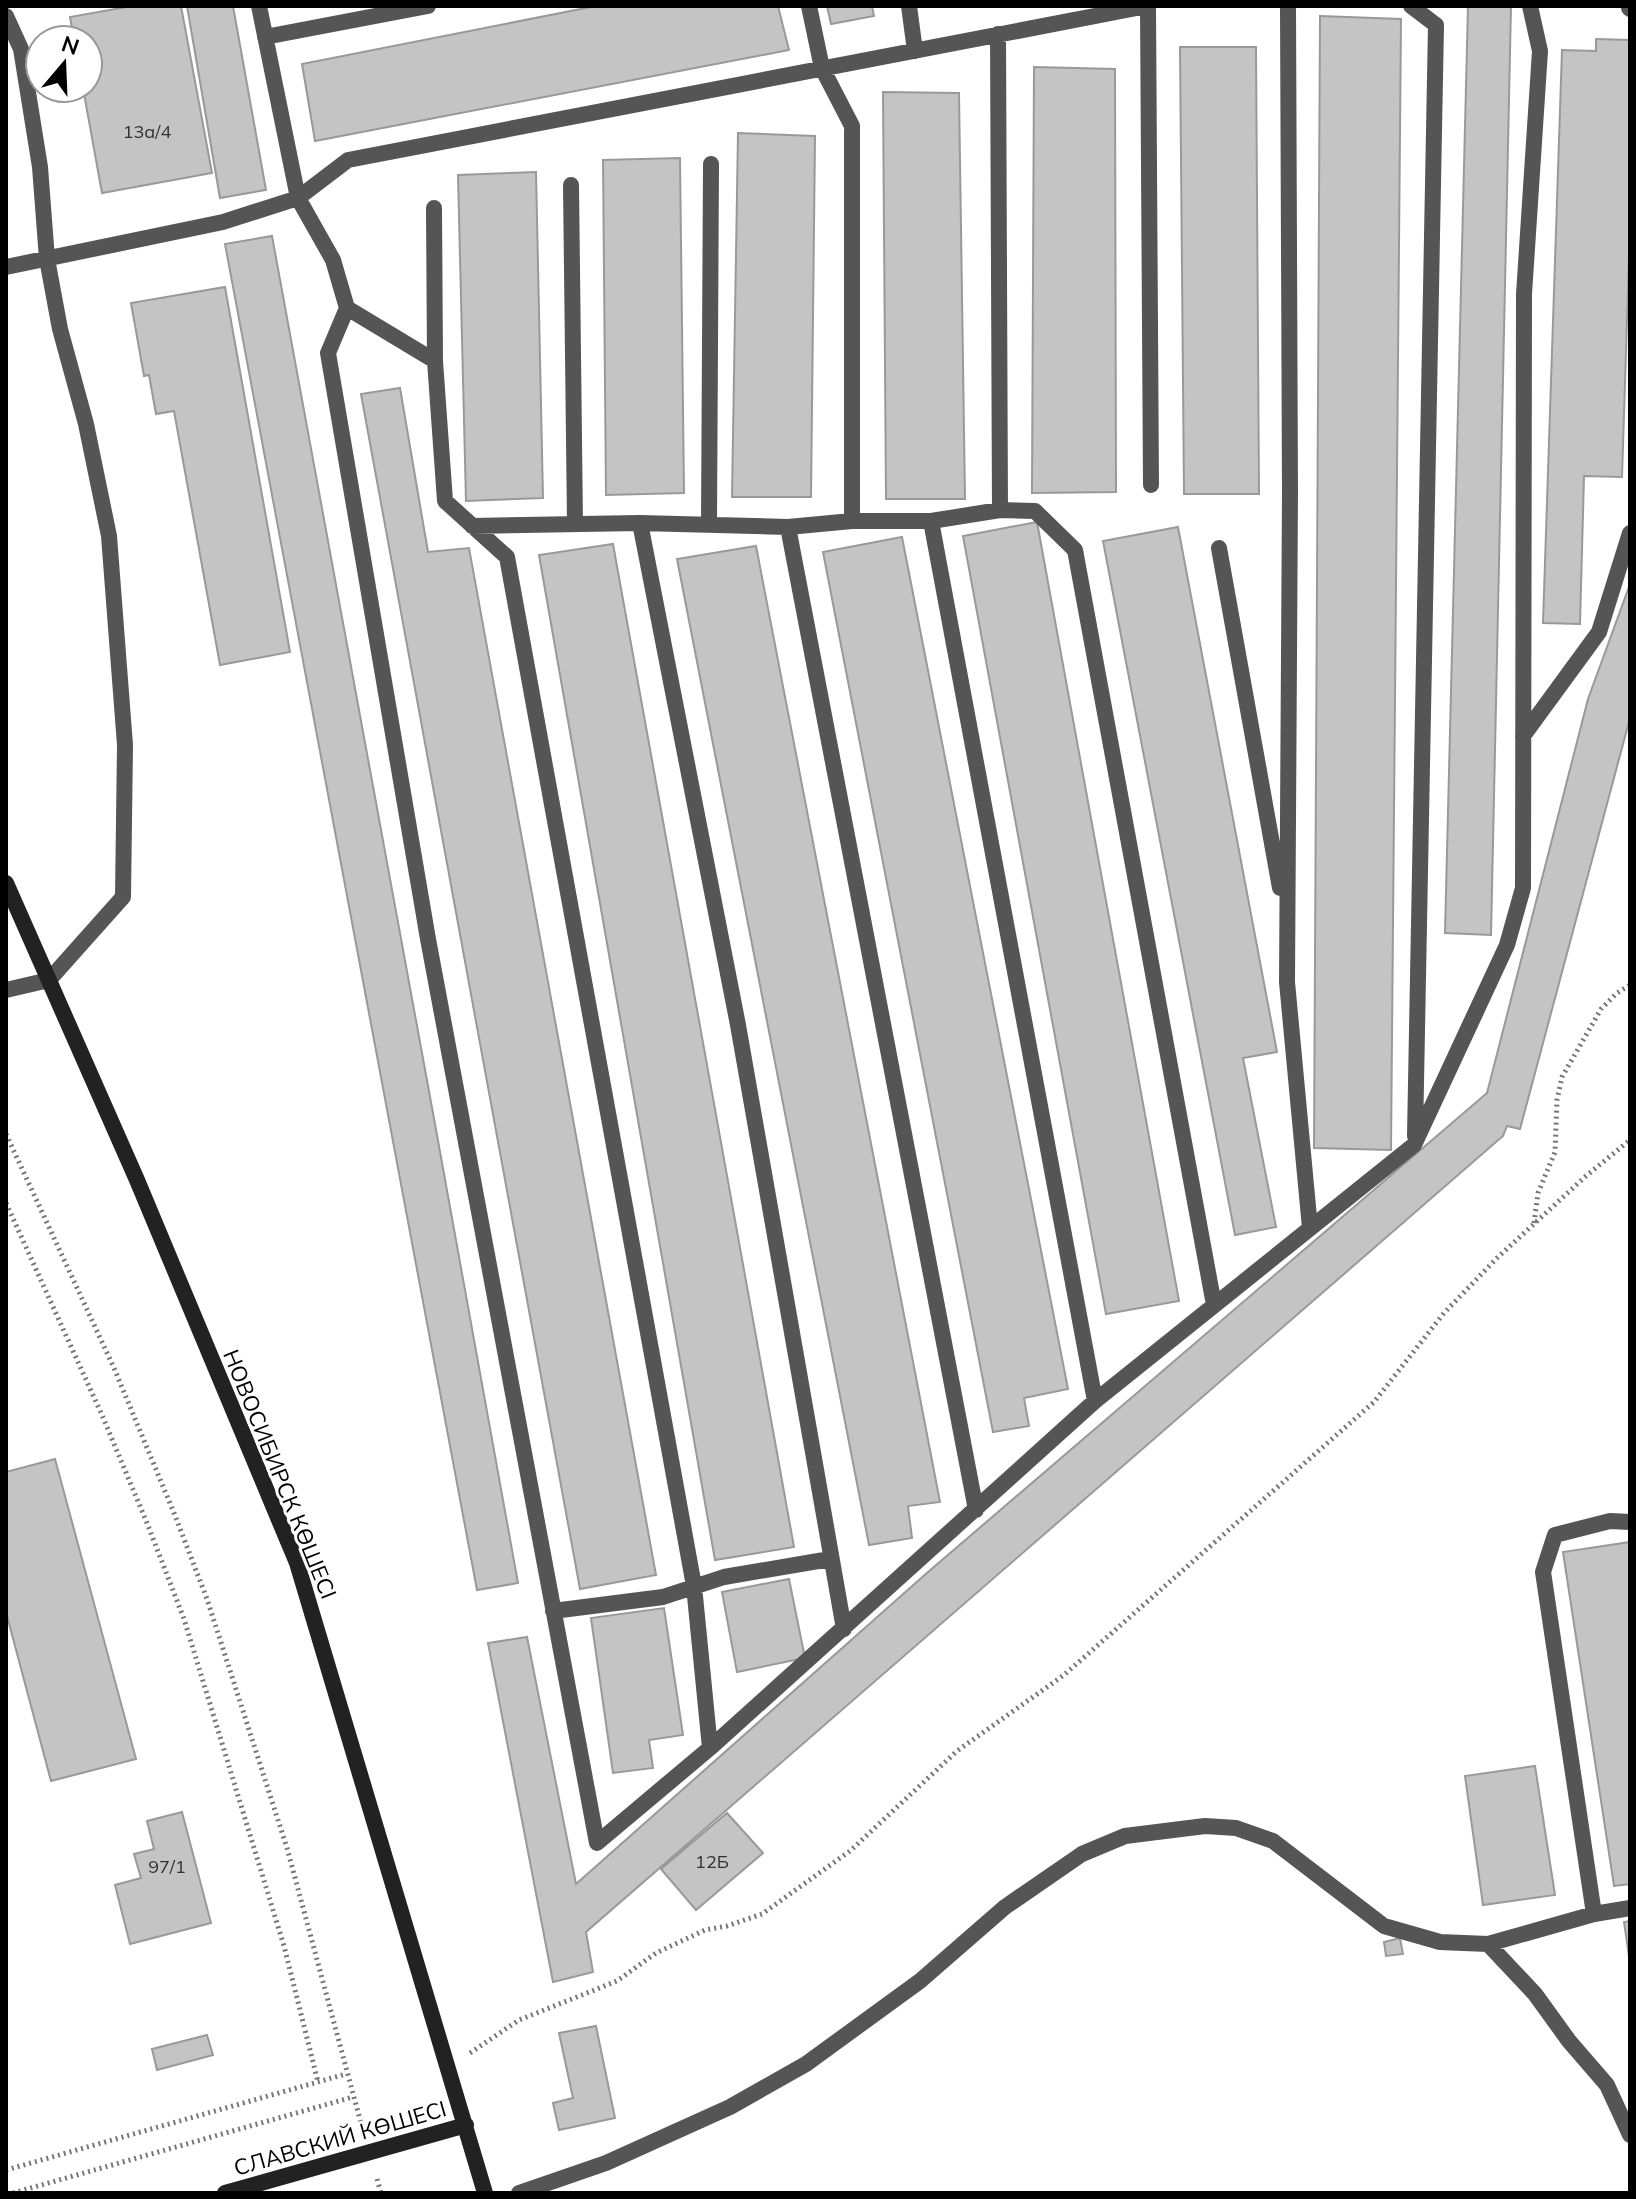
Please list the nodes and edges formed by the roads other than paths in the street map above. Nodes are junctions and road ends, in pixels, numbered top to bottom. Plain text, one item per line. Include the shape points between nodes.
1 (259, 6) edge
2 (428, 6) edge
3 (809, 6) edge
4 (909, 6) edge
5 (1148, 6) edge
6 (1288, 6) edge
7 (1411, 6) edge
8 (1530, 6) edge
9 (6, 16) edge
10 (998, 34) junction
11 (265, 37) junction
12 (915, 51) junction
13 (822, 68) junction
14 (711, 164) dead end
15 (571, 185) dead end
16 (298, 198) junction
17 (434, 208) dead end
18 (47, 259) junction
19 (6, 267) edge
20 (347, 308) junction
21 (435, 361) junction
22 (1151, 485) dead end
23 (1000, 510) junction
24 (852, 521) junction
25 (931, 521) junction
26 (640, 523) junction
27 (575, 524) junction
28 (709, 524) junction
29 (472, 526) junction
30 (788, 527) junction
31 (1630, 533) edge
32 (1219, 548) dead end
33 (1523, 736) junction
34 (6, 883) edge
35 (1287, 929) junction
36 (49, 980) junction
37 (6, 990) edge
38 (1414, 1145) junction
39 (1310, 1228) junction
40 (1214, 1305) junction
41 (1095, 1401) junction
42 (976, 1510) junction
43 (1630, 1522) edge
44 (830, 1559) junction
45 (694, 1586) junction
46 (553, 1611) junction
47 (844, 1629) junction
48 (710, 1748) junction
49 (1630, 1908) edge
50 (1594, 1914) junction
51 (1488, 1944) junction
52 (466, 2125) junction
53 (1630, 2135) edge
54 (225, 2193) edge
55 (485, 2193) edge
56 (519, 2193) edge

1 - 11 lane
2 - 11 lane
3 - 13 lane
4 - 12 lane
5 - 10 lane
5 - 22 lane
6 - 35 lane
7 - 38 lane via 1436,25
8 - 33 lane via 1540,51 1524,294
9 - 18 lane via 21,49 40,167
10 - 12 lane
10 - 23 lane
11 - 16 lane
12 - 13 lane
13 - 16 lane via 348,160
13 - 24 lane via 852,126
14 - 28 lane
15 - 27 lane
16 - 18 lane via 223,222
16 - 20 lane via 333,260
17 - 21 lane
18 - 19 lane
18 - 36 lane via 109,536 125,745 123,897
20 - 21 lane
20 - 46 lane via 328,353 431,955
21 - 29 lane via 445,501
23 - 25 lane
23 - 40 lane via 1035,511 1075,550
24 - 25 lane
24 - 30 lane
25 - 41 lane
26 - 27 lane
26 - 28 lane
26 - 44 lane via 738,1025
27 - 29 lane
28 - 30 lane
29 - 45 lane via 507,557
30 - 42 lane
31 - 33 lane via 1599,632
32 - 35 lane
33 - 38 lane via 1523,888 1507,945
34 - 36 main road, НОВОСИБИРСК КӨШЕСІ
35 - 39 lane via 1287,982
36 - 37 lane
36 - 52 main road, НОВОСИБИРСК КӨШЕСІ via 297,1563
38 - 39 lane
39 - 40 lane
40 - 41 lane
41 - 42 lane
42 - 47 lane
43 - 50 lane via 1610,1521 1555,1535 1543,1572
44 - 45 lane
44 - 47 lane
45 - 46 lane via 663,1597
45 - 48 lane
46 - 48 lane via 597,1843
47 - 48 lane
49 - 50 lane
50 - 51 lane
51 - 53 lane via 1607,2085
51 - 56 lane via 1440,1942 1384,1926 1273,1841 1236,1828 1205,1826 1125,1836 1082,1854 1005,1907 920,1981 806,2064 730,2107 606,2163
52 - 54 main road, СЛАВСКИЙ КӨШЕСІ
52 - 55 main road, НОВОСИБИРСК КӨШЕСІ

